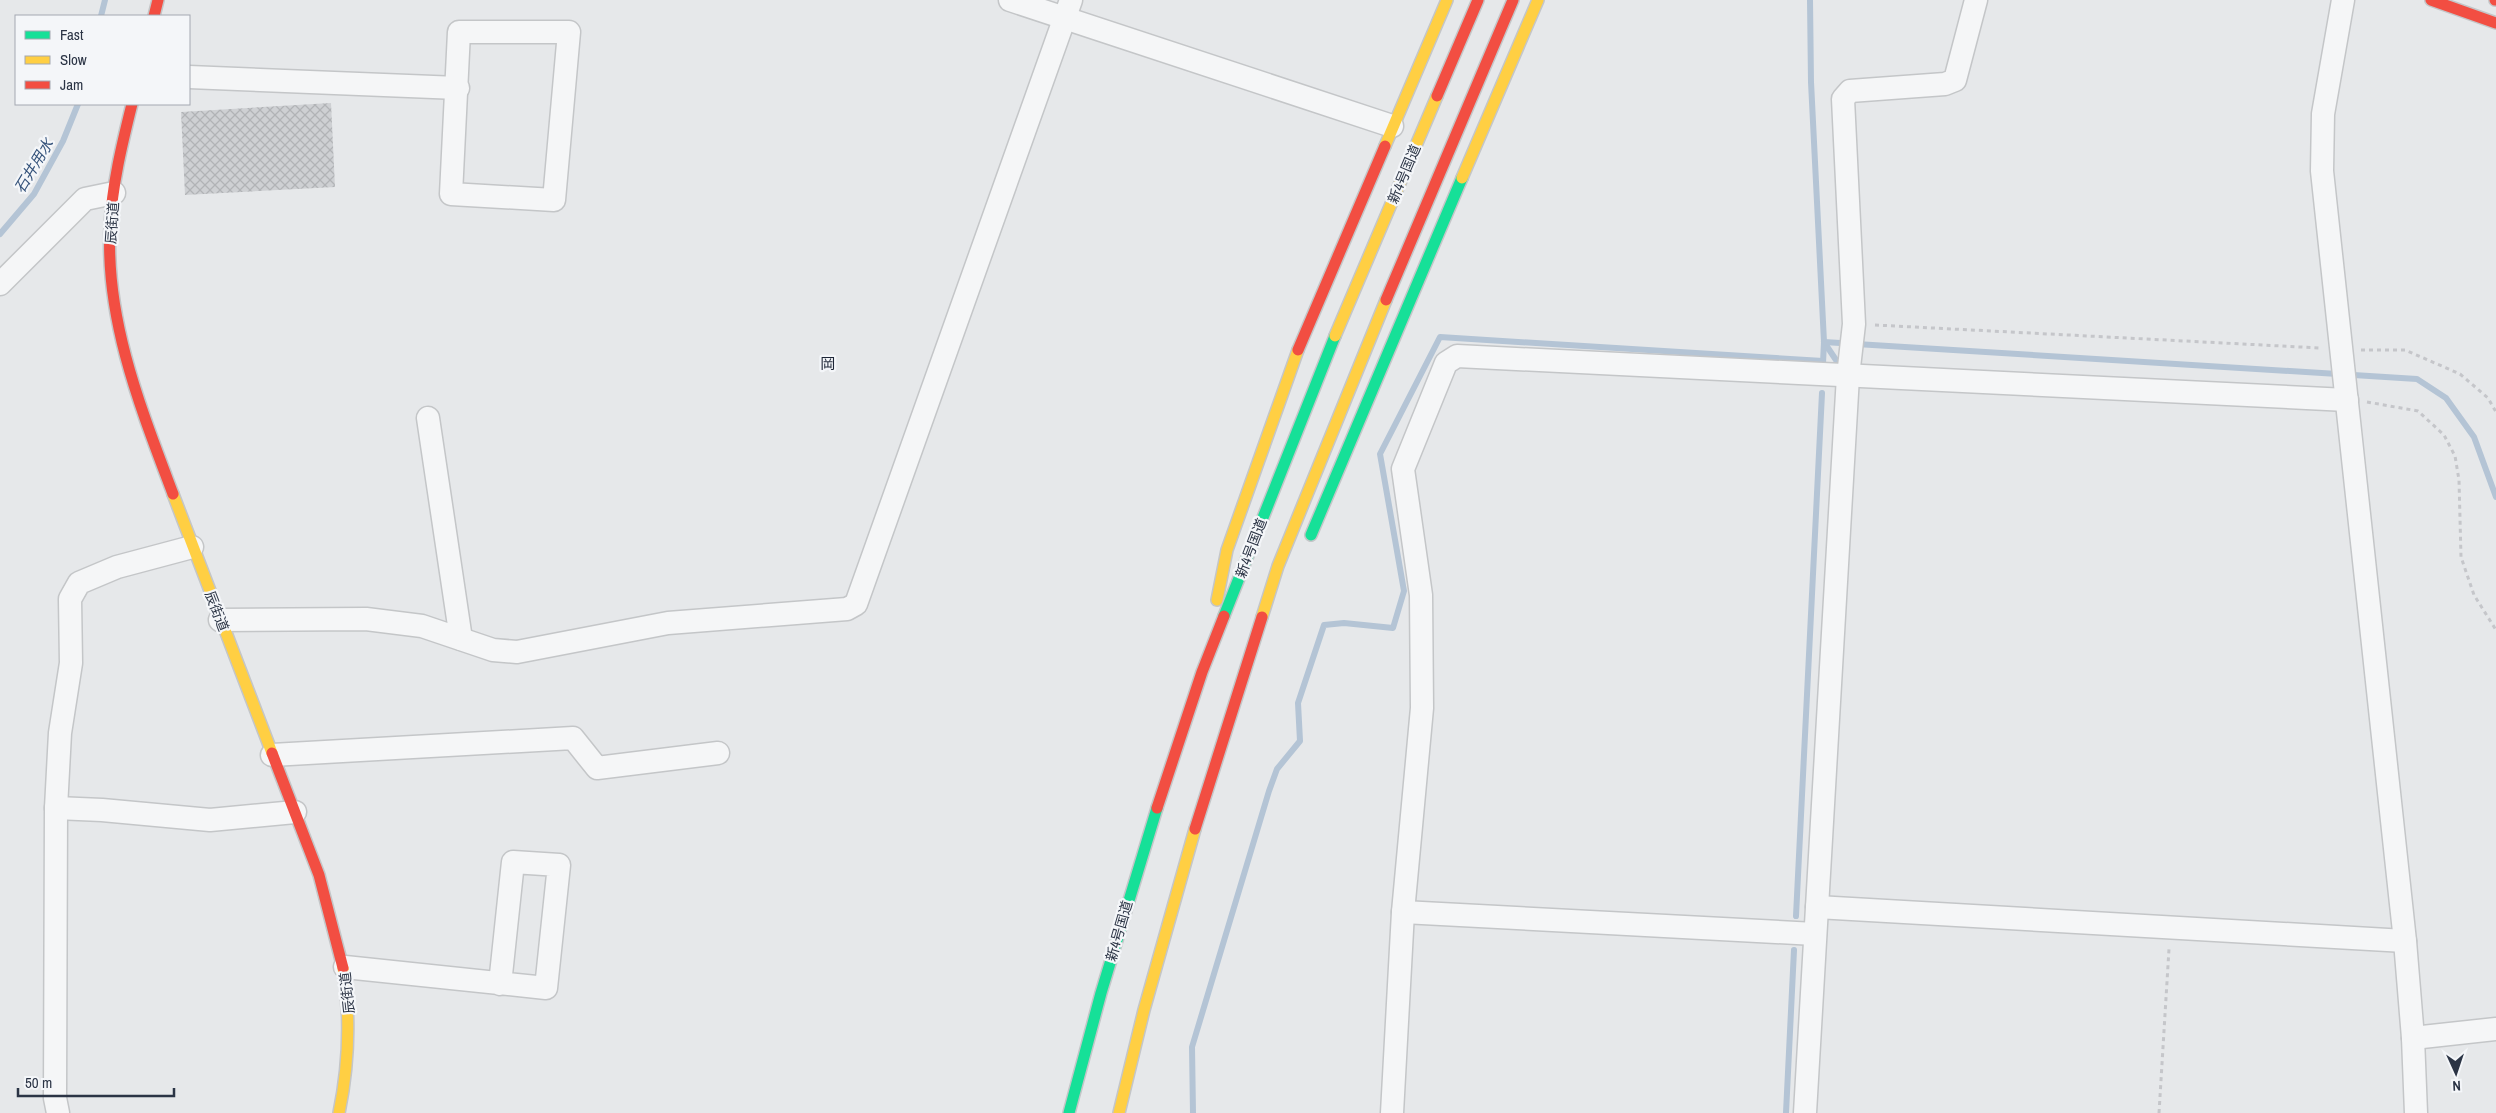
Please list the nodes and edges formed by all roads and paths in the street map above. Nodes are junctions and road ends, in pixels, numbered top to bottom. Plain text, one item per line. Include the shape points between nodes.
1 (158, 0) edge
2 (1010, 0) edge
3 (1447, 0) edge
4 (1478, 0) edge
5 (1513, 0) edge
6 (1538, 0) edge
7 (1976, 0) edge
8 (2343, 0) edge
9 (2431, 0) edge
10 (1067, 9) edge
11 (154, 15) edge
12 (2496, 23) edge
13 (190, 77) edge
14 (458, 88) junction
15 (132, 105) edge
16 (1392, 126) junction
17 (114, 193) junction
18 (0, 284) edge
19 (1854, 324) junction
20 (2341, 349) junction
21 (1848, 376) junction
22 (2347, 400) junction
23 (2496, 412) edge
24 (428, 418) dead end
25 (192, 547) junction
26 (1304, 549) dead end
27 (1276, 612) dead end
28 (220, 620) junction
29 (2496, 630) edge
30 (461, 639) junction
31 (1202, 672) junction
32 (1242, 684) junction
33 (718, 754) dead end
34 (272, 755) junction
35 (56, 808) junction
36 (295, 812) junction
37 (1817, 907) junction
38 (1403, 912) junction
39 (2171, 928) junction
40 (1815, 934) junction
41 (2405, 941) junction
42 (345, 966) junction
43 (500, 984) junction
44 (2496, 1029) edge
45 (2413, 1038) junction
46 (58, 1113) edge
47 (339, 1113) edge
48 (1069, 1113) edge
49 (1119, 1113) edge
50 (1392, 1113) edge
51 (1805, 1113) edge
52 (2159, 1113) edge
53 (2416, 1113) edge

1 - 11 main road
2 - 10 street
3 - 16 main road
4 - 31 main road, 新4号国道 via 1326,358
5 - 32 main road via 1356,371 1289,540
6 - 26 main road
7 - 19 street via 1955,80 1945,84 1850,91 1843,99
8 - 20 street via 2323,114 2322,171
9 - 12 main road
10 - 16 street
10 - 30 street via 856,604 847,609 668,623 516,652 493,650
13 - 14 street
14 - 14 street via 451,194 554,200 570,32 459,32
15 - 17 main road, 辰街道
16 - 31 main road via 1300,345 1227,550
17 - 18 street via 85,199
17 - 25 main road, 辰街道 via 109,243 112,284 125,361
19 - 20 path
19 - 21 street
20 - 22 street
20 - 23 path via 2405,350 2460,374 2488,398
21 - 22 street
21 - 37 street
21 - 38 street via 1457,356 1446,363 1403,469 1421,595 1422,708
22 - 29 path via 2418,411 2444,435 2455,456 2459,480 2461,557 2474,595
22 - 41 street
24 - 30 street
25 - 28 main road, 辰街道
25 - 35 street via 117,567 79,583 70,599 72,663 60,733
27 - 32 main road
28 - 30 street via 366,619 422,626
28 - 34 main road, 辰街道
31 - 48 main road, 新4号国道 via 1145,843 1100,993
32 - 49 main road via 1204,798 1144,1010
33 - 34 street via 597,768 573,738
34 - 36 main road, 辰街道
35 - 36 street via 210,820
35 - 46 street via 55,1098
36 - 42 main road, 辰街道 via 319,876
37 - 39 street
37 - 40 street
38 - 40 street
38 - 50 street
39 - 41 street
39 - 52 path
40 - 51 street
41 - 45 street
42 - 43 street
42 - 47 main road, 辰街道 via 351,1039
43 - 43 street via 546,988 559,865 513,862
44 - 45 street
45 - 53 street

